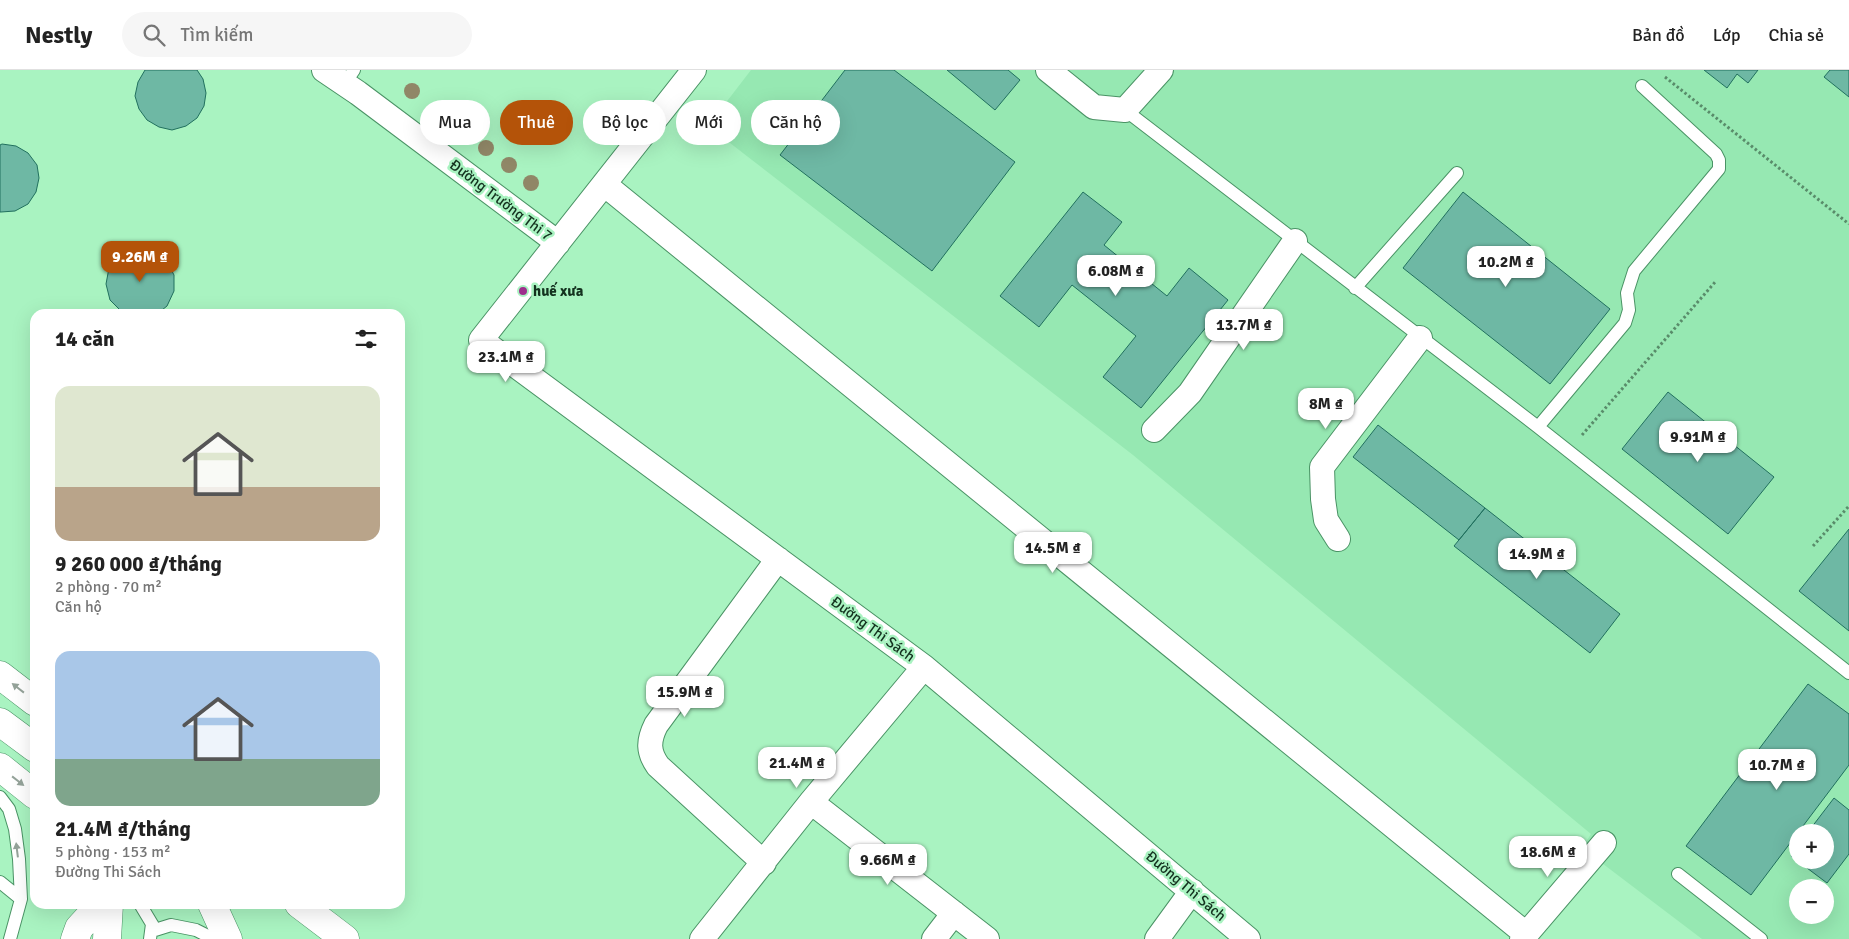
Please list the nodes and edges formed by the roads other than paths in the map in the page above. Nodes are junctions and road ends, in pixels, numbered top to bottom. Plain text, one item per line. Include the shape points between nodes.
1 (324, 70) edge
2 (694, 70) edge
3 (1048, 70) edge
4 (1161, 70) edge
5 (349, 77) edge
6 (1642, 86) dead end
7 (1125, 110) junction
8 (1456, 173) dead end
9 (604, 184) junction
10 (1295, 241) junction
11 (558, 242) junction
12 (1355, 288) junction
13 (1420, 338) junction
14 (1538, 427) junction
15 (1154, 430) dead end
16 (1338, 540) dead end
17 (778, 559) junction
18 (924, 666) junction
19 (1849, 673) edge
20 (0, 675) edge
21 (30, 698) edge
22 (0, 722) edge
23 (30, 744) edge
24 (0, 767) edge
25 (30, 791) edge
26 (0, 797) edge
27 (811, 802) junction
28 (1604, 843) dead end
29 (764, 863) junction
30 (1678, 874) dead end
31 (0, 882) edge
32 (1192, 891) junction
33 (21, 899) junction
34 (97, 909) edge
35 (109, 909) edge
36 (143, 909) edge
37 (214, 909) edge
38 (306, 909) edge
39 (954, 913) junction
40 (152, 924) junction
41 (1524, 936) edge
42 (10, 939) edge
43 (75, 939) edge
44 (107, 939) edge
45 (150, 939) edge
46 (214, 939) edge
47 (228, 939) edge
48 (345, 939) edge
49 (702, 939) edge
50 (934, 939) edge
51 (988, 939) edge
52 (1157, 939) edge
53 (1248, 939) edge
54 (1761, 939) edge

1 - 5 street, Đường Trường Thi 7
2 - 9 street
3 - 7 street via 1094,107
4 - 7 street
5 - 11 street, Đường Trường Thi 7
6 - 14 lane via 1716,154 1718,169 1634,271 1627,293 1629,310 1625,323
7 - 10 lane
8 - 12 lane
9 - 11 street
9 - 41 street
10 - 12 lane
10 - 15 street via 1190,392
11 - 17 street, Đường Thi Sách via 481,340
12 - 13 lane
13 - 14 lane
13 - 16 street via 1322,467 1326,520
14 - 19 lane
17 - 18 street, Đường Thi Sách
17 - 29 street via 656,725 649,746 658,766
18 - 27 street
18 - 32 street, Đường Thi Sách
21 -> 20 street
22 - 23 street
24 -> 25 street
33 -> 26 lane via 15,829 9,809
27 - 29 street
27 - 39 street
28 - 41 street
29 - 49 street
30 - 54 lane
31 - 33 lane
32 - 52 street
32 - 53 street, Đường Thi Sách
33 - 42 lane
34 - 43 street
35 - 44 street
36 - 40 lane
37 - 47 street
38 - 48 street
39 - 50 street
39 - 51 street
40 - 45 lane
40 - 46 lane via 156,930 172,925 196,930

